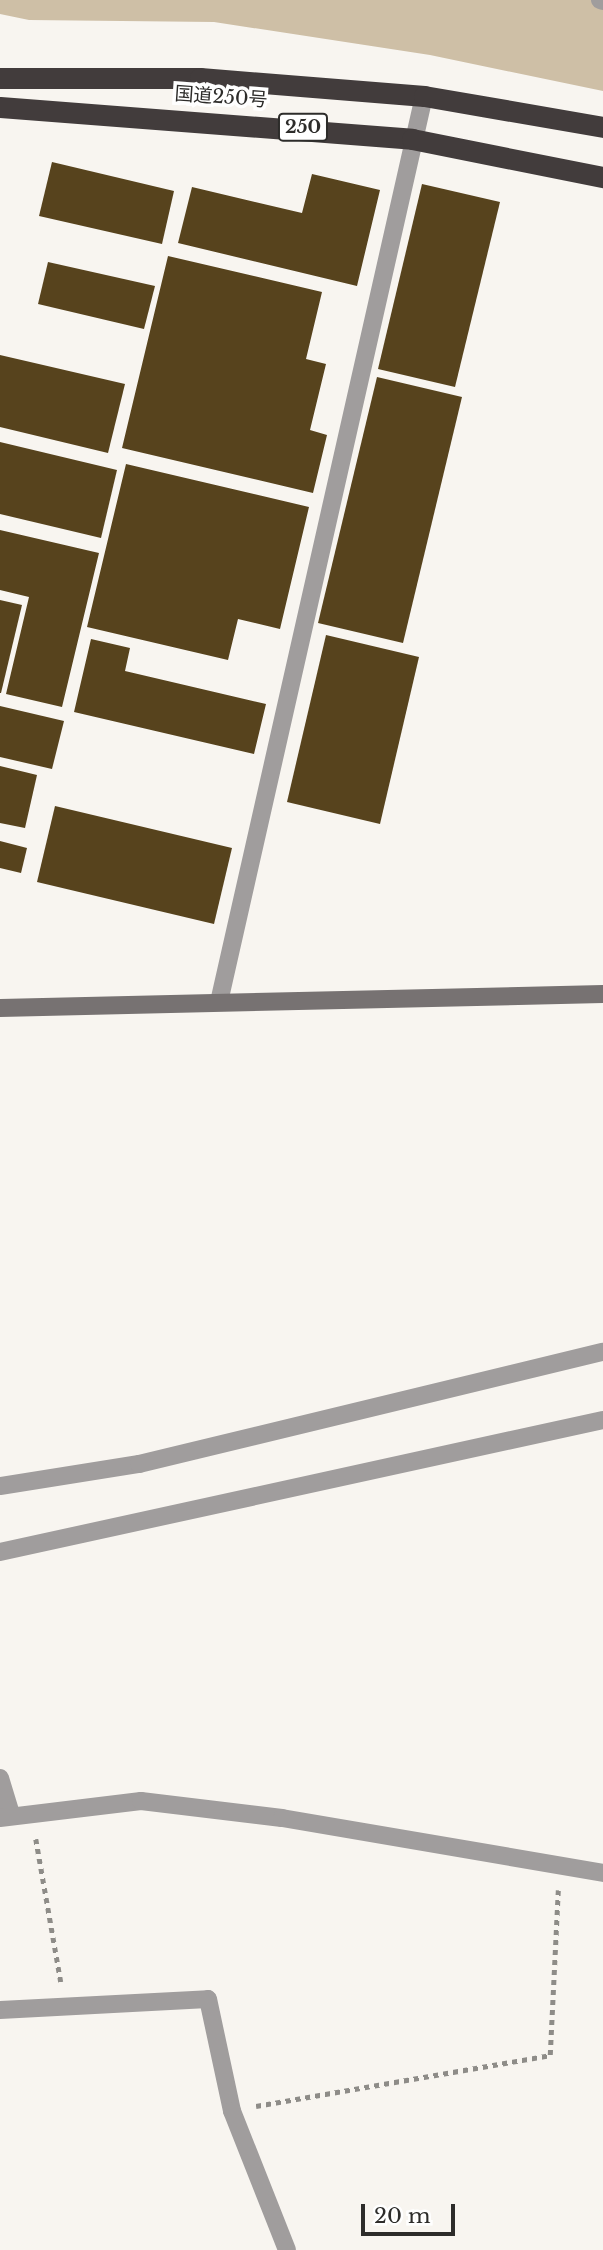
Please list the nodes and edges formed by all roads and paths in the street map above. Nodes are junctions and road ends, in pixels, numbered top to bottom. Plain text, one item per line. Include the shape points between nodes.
1 (0, 79) edge
2 (424, 96) junction
3 (0, 107) edge
4 (603, 127) edge
5 (412, 139) junction
6 (603, 177) edge
7 (603, 994) edge
8 (219, 1002) junction
9 (0, 1007) edge
10 (603, 1352) edge
11 (603, 1420) edge
12 (0, 1486) edge
13 (0, 1552) edge
14 (0, 1778) edge
15 (31, 1810) junction
16 (5, 1816) edge
17 (559, 1868) junction
18 (603, 1873) edge
19 (65, 2004) junction
20 (0, 2010) edge
21 (232, 2110) junction
22 (287, 2250) edge

1 - 2 highway, 国道250号 / 250 via 200,78
2 - 4 highway, 国道250号 / 250
2 - 5 street
3 - 5 highway, 国道250号 / 250
5 - 6 highway, 国道250号 / 250
5 - 8 street
7 - 8 street
8 - 9 street
10 - 12 street via 139,1464
11 - 13 street
14 - 16 street
15 - 16 street
15 - 17 street via 141,1801 282,1818
15 - 19 path
17 - 18 street
17 - 21 path via 550,2055
19 - 20 street
19 - 21 street via 208,1999
21 - 22 street

